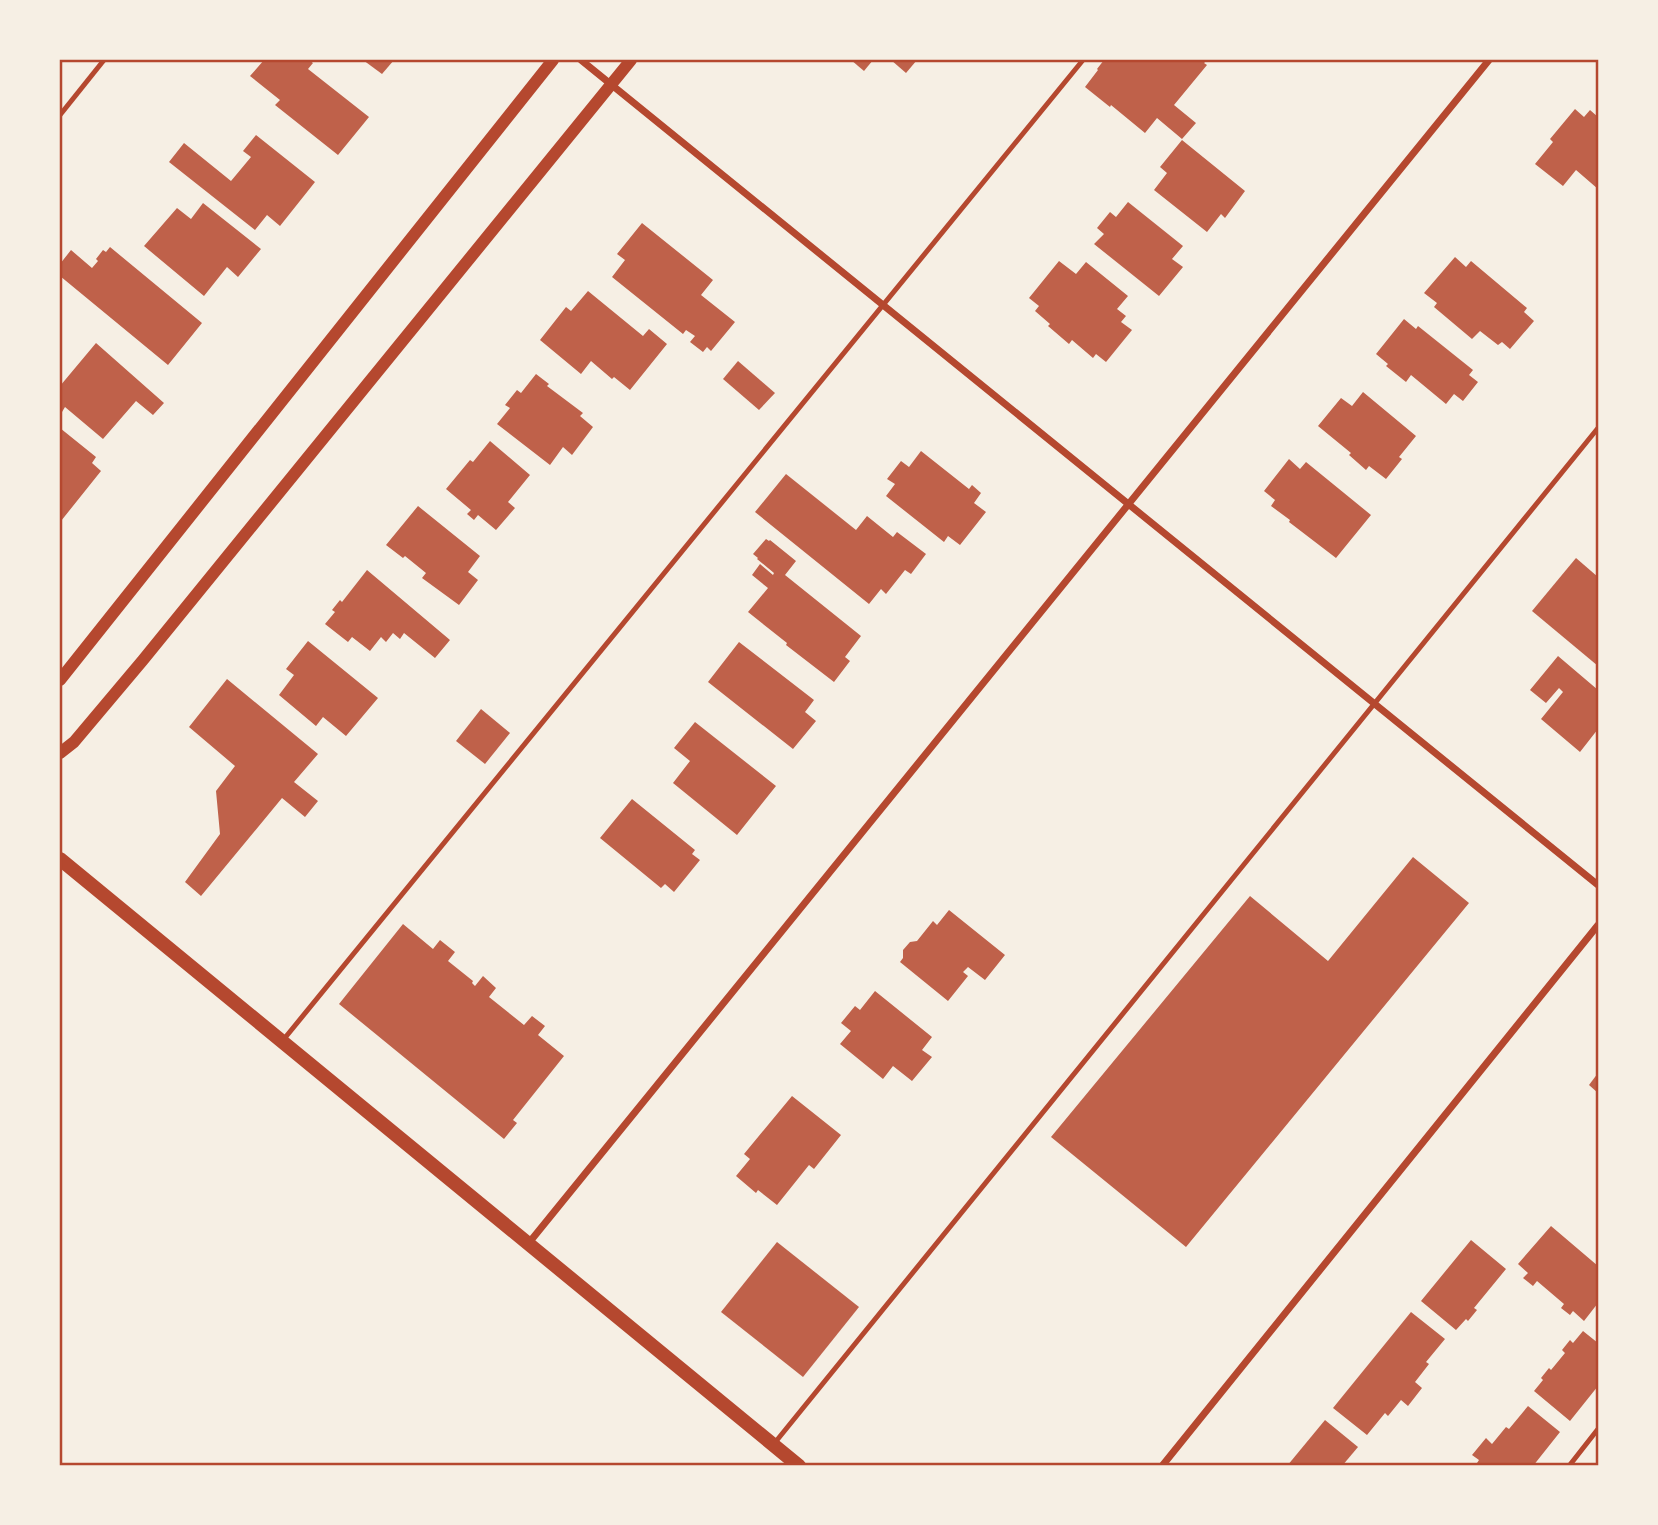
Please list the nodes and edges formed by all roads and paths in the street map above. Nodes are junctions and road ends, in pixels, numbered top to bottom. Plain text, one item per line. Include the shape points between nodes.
1 (104, 60) edge
2 (553, 60) edge
3 (581, 60) edge
4 (631, 60) edge
5 (1083, 60) edge
6 (1489, 60) edge
7 (611, 84) junction
8 (60, 115) edge
9 (883, 305) junction
10 (1598, 428) edge
11 (1128, 504) junction
12 (60, 680) edge
13 (1374, 703) junction
14 (60, 753) edge
15 (60, 859) edge
16 (1598, 885) edge
17 (1598, 925) edge
18 (282, 1042) junction
19 (528, 1244) junction
20 (1598, 1429) edge
21 (773, 1445) junction
22 (799, 1465) edge
23 (1162, 1465) edge
24 (1569, 1465) edge

1 - 8 lane
2 - 12 street
3 - 7 street
4 - 7 street
5 - 9 lane
6 - 11 street
7 - 9 street
7 - 14 street via 134,670
9 - 11 street
9 - 18 lane
10 - 13 lane
11 - 13 street
11 - 19 street
13 - 16 street
13 - 21 lane
15 - 18 main road
17 - 23 street
18 - 19 main road
19 - 21 main road
20 - 24 lane
21 - 22 main road

